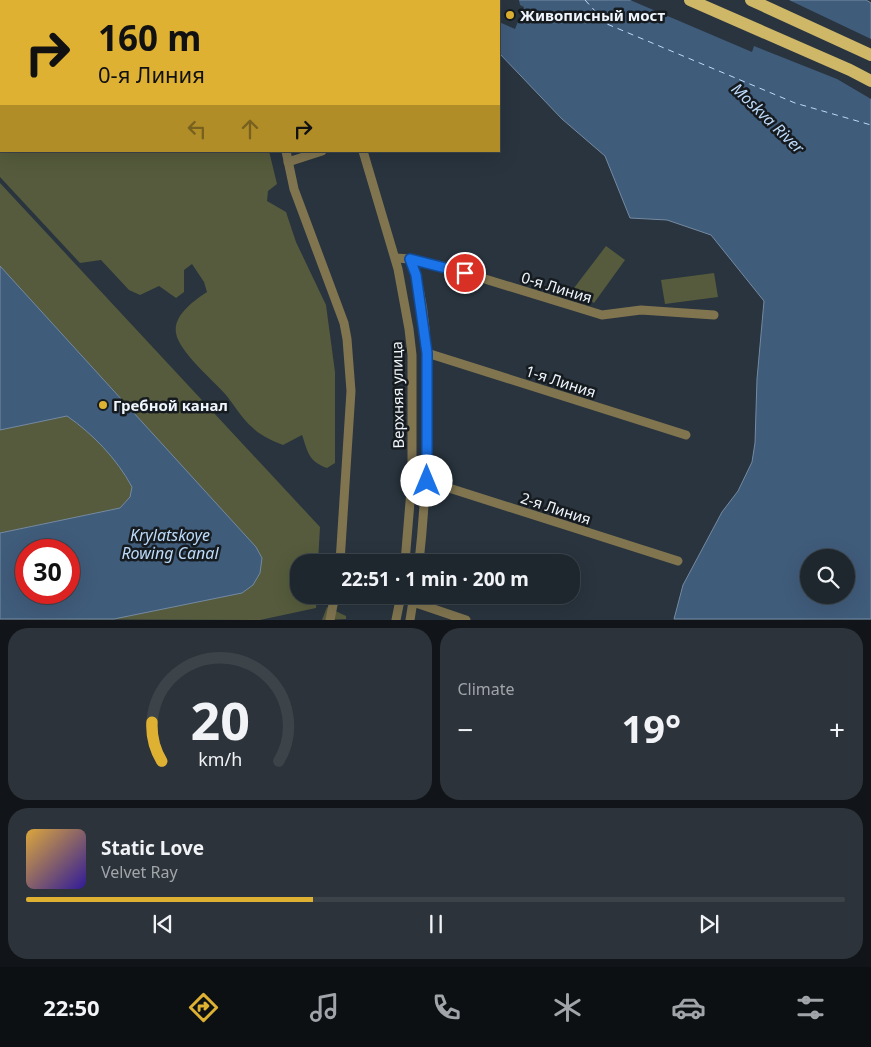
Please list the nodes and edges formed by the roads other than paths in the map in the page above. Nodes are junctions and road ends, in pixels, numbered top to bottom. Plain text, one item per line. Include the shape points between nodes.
1 (690, 0) edge
2 (751, 0) edge
3 (871, 55) edge
4 (871, 81) edge
5 (286, 152) edge
6 (319, 152) edge
7 (363, 152) edge
8 (288, 162) junction
9 (396, 258) junction
10 (410, 259) junction
11 (714, 315) dead end
12 (427, 353) junction
13 (686, 435) dead end
14 (427, 481) junction
15 (341, 554) edge
16 (406, 554) edge
17 (419, 554) edge
18 (678, 562) dead end
19 (333, 604) edge
20 (399, 604) edge
21 (413, 604) edge
22 (428, 604) edge
23 (330, 620) edge
24 (396, 620) edge
25 (410, 620) edge
26 (466, 620) edge

1 - 4 main road
2 - 3 main road
5 - 8 street
6 - 8 street
7 - 9 street, Верхняя улица
8 - 15 street via 294,188 347,339 351,391
9 - 10 street, 0-я Линия
9 - 16 street, Верхняя улица via 412,355 412,478
10 - 11 street, 0-я Линия via 602,315 641,310
10 - 12 street via 416,275
12 - 13 street, 1-я Линия
12 - 14 street
14 - 17 street
14 - 18 street, 2-я Линия
19 - 23 street
20 - 24 street
21 - 25 street
22 - 26 street

